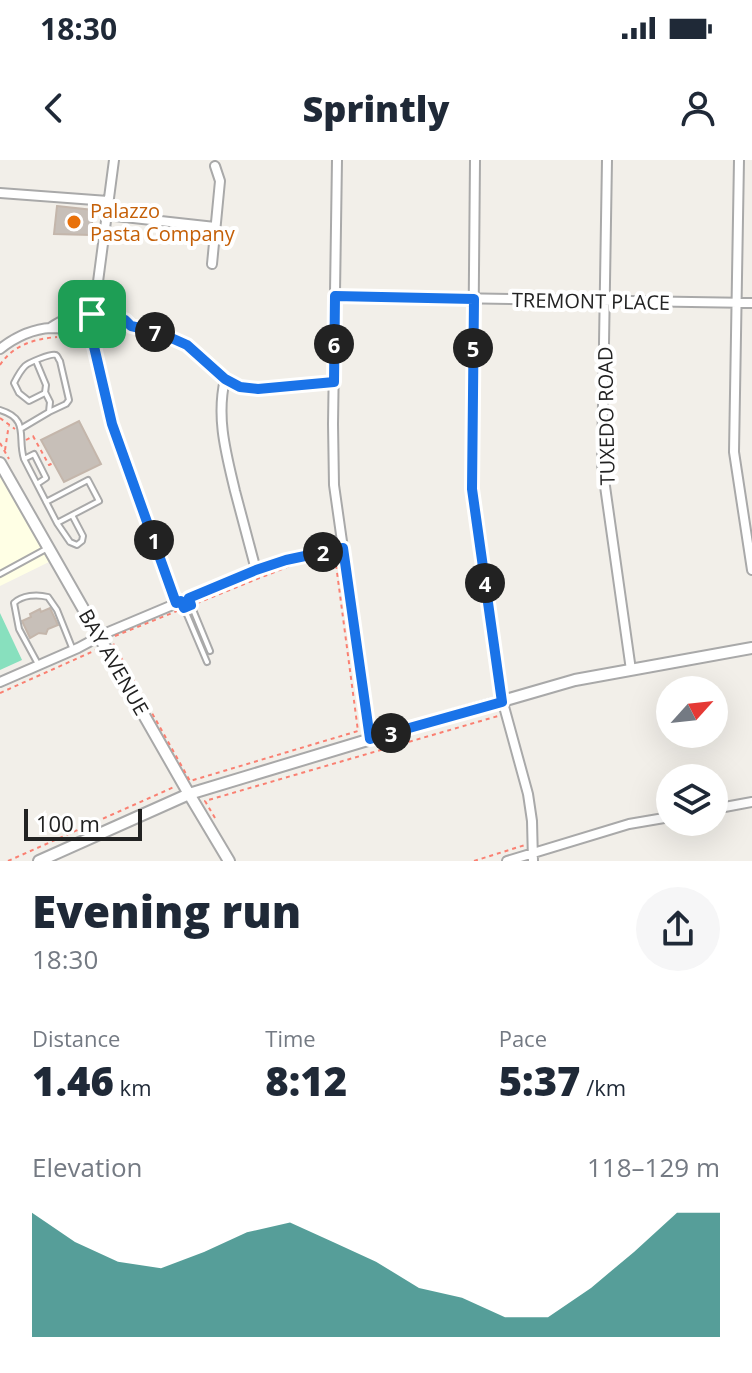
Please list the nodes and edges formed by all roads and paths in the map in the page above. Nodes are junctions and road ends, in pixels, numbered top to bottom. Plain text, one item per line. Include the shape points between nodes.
1 (114, 160) edge
2 (337, 160) edge
3 (475, 160) edge
4 (607, 160) edge
5 (739, 160) edge
6 (215, 166) dead end
7 (0, 193) edge
8 (108, 201) junction
9 (106, 215) junction
10 (215, 227) junction
11 (212, 264) dead end
12 (335, 296) junction
13 (474, 299) junction
14 (606, 301) junction
15 (736, 303) junction
16 (752, 303) edge
17 (92, 314) junction
18 (91, 326) junction
19 (131, 326) junction
20 (49, 328) junction
21 (68, 335) dead end
22 (0, 349) edge
23 (36, 361) junction
24 (0, 365) edge
25 (225, 379) junction
26 (334, 382) junction
27 (45, 392) junction
28 (0, 410) edge
29 (49, 412) junction
30 (0, 418) edge
31 (9, 424) junction
32 (19, 430) junction
33 (25, 439) dead end
34 (5, 452) dead end
35 (24, 459) junction
36 (0, 463) edge
37 (53, 463) dead end
38 (37, 484) junction
39 (46, 502) junction
40 (747, 503) edge
41 (72, 515) junction
42 (57, 523) junction
43 (49, 548) junction
44 (343, 548) junction
45 (256, 570) junction
46 (752, 570) edge
47 (0, 574) edge
48 (184, 603) junction
49 (99, 637) junction
50 (752, 648) edge
51 (97, 649) dead end
52 (73, 650) junction
53 (210, 651) dead end
54 (207, 662) dead end
55 (39, 665) junction
56 (631, 670) junction
57 (0, 682) edge
58 (0, 693) edge
59 (502, 702) junction
60 (498, 714) dead end
61 (370, 739) junction
62 (174, 788) dead end
63 (189, 794) junction
64 (752, 802) edge
65 (728, 806) edge
66 (656, 819) edge
67 (219, 825) dead end
68 (527, 845) dead end
69 (533, 857) edge
70 (8, 861) edge
71 (39, 861) edge
72 (229, 861) edge
73 (474, 861) edge
74 (507, 861) edge

1 - 8 street
2 - 12 street
3 - 13 street
4 - 14 street, TUXEDO ROAD
5 - 15 street
6 - 10 street via 220,181
7 - 8 street
8 - 9 street
9 - 10 street
9 - 17 street
10 - 11 street
12 - 13 street, TREMONT PLACE
12 - 26 street
13 - 14 street, TREMONT PLACE
13 - 59 street via 472,489
14 - 15 street, TREMONT PLACE
14 - 56 street, TUXEDO ROAD via 602,465
15 - 16 street, TREMONT PLACE
15 - 40 street via 734,452
17 - 18 street
17 - 19 street
17 - 20 street
18 - 19 street
18 - 20 street
18 - 48 street via 112,424
19 - 25 street via 187,345
20 - 22 street
21 - 24 path via 23,345
23 - 27 lane
23 - 27 lane via 25,366 14,383 29,401
23 - 29 lane via 54,354 60,361 69,400
25 - 26 street via 249,389
25 - 45 street via 223,441
26 - 44 street via 334,485
27 - 29 lane
28 - 32 lane via 17,418
29 - 32 lane
30 - 31 path
31 - 32 path
31 - 34 path
32 - 35 lane
33 - 37 path via 33,436 49,465
35 - 38 lane
35 - 38 lane via 34,454 46,478
36 - 43 street, BAY AVENUE
38 - 39 lane
39 - 41 lane via 88,480 99,501
39 - 42 lane
40 - 46 street
41 - 42 lane
41 - 42 lane via 83,536 77,545
43 - 47 lane
43 - 49 street, BAY AVENUE
44 - 45 street
44 - 61 street
45 - 48 street
48 - 48 path via 292,565 335,557 358,731 190,781 110,638
48 - 49 street
48 - 53 lane
48 - 54 lane
49 - 52 street
49 - 63 street, BAY AVENUE
50 - 56 street
51 - 58 path
52 - 55 street
52 - 55 lane via 48,597 19,598 14,603 19,629
55 - 57 street
56 - 59 street
59 - 61 street
59 - 69 street via 528,794
60 - 67 path via 205,801
61 - 63 street
62 - 70 path
63 - 71 street
63 - 72 street, BAY AVENUE
64 - 65 street
66 - 69 street
68 - 73 path
69 - 74 street

